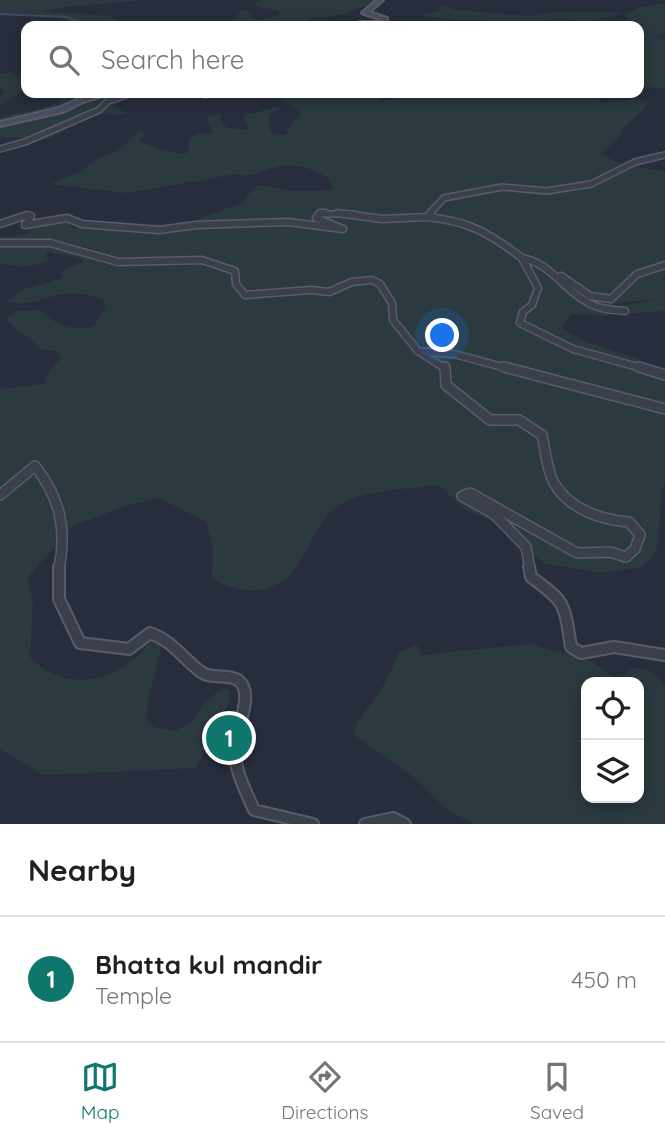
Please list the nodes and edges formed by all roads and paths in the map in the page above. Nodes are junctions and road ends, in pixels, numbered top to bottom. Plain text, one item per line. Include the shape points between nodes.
1 (380, 0) edge
2 (385, 21) edge
3 (89, 98) edge
4 (120, 98) edge
5 (0, 124) edge
6 (0, 149) edge
7 (665, 155) edge
8 (427, 217) junction
9 (0, 224) edge
10 (0, 243) edge
11 (522, 258) junction
12 (540, 264) junction
13 (665, 265) edge
14 (625, 311) dead end
15 (418, 351) junction
16 (665, 375) edge
17 (665, 409) edge
18 (0, 495) edge
19 (665, 655) edge
20 (313, 824) edge
21 (365, 824) edge
22 (405, 824) edge

1 - 2 main road via 365,13
3 - 5 main road
4 - 6 street
7 - 8 street via 635,162 591,184 547,191 502,187 443,198
8 - 9 street via 377,218 329,212 316,218 344,229 288,222 159,230 82,224 66,218 25,225 31,216 27,215
8 - 11 street via 476,225
10 - 15 street via 50,243 118,262 213,261 235,271 244,296 329,292 372,280 380,284 392,303 393,320
11 - 12 street
11 - 16 street via 538,288 520,323 560,347
12 - 13 street via 592,298 609,299 623,292 630,277
12 - 14 street via 584,302
15 - 17 street via 456,355
15 - 19 street via 442,363 447,370 446,385 490,420 519,420 542,435 553,482 570,502 605,520 629,522 640,535 626,557 610,552 577,553 470,493 462,496 494,514 526,547 531,577 565,608 571,647 581,653 614,647
18 - 20 street via 35,467 52,486 62,518 58,597 80,643 129,649 150,633 177,645 211,678 238,680 245,688 235,748 254,810
21 - 22 street via 393,818

